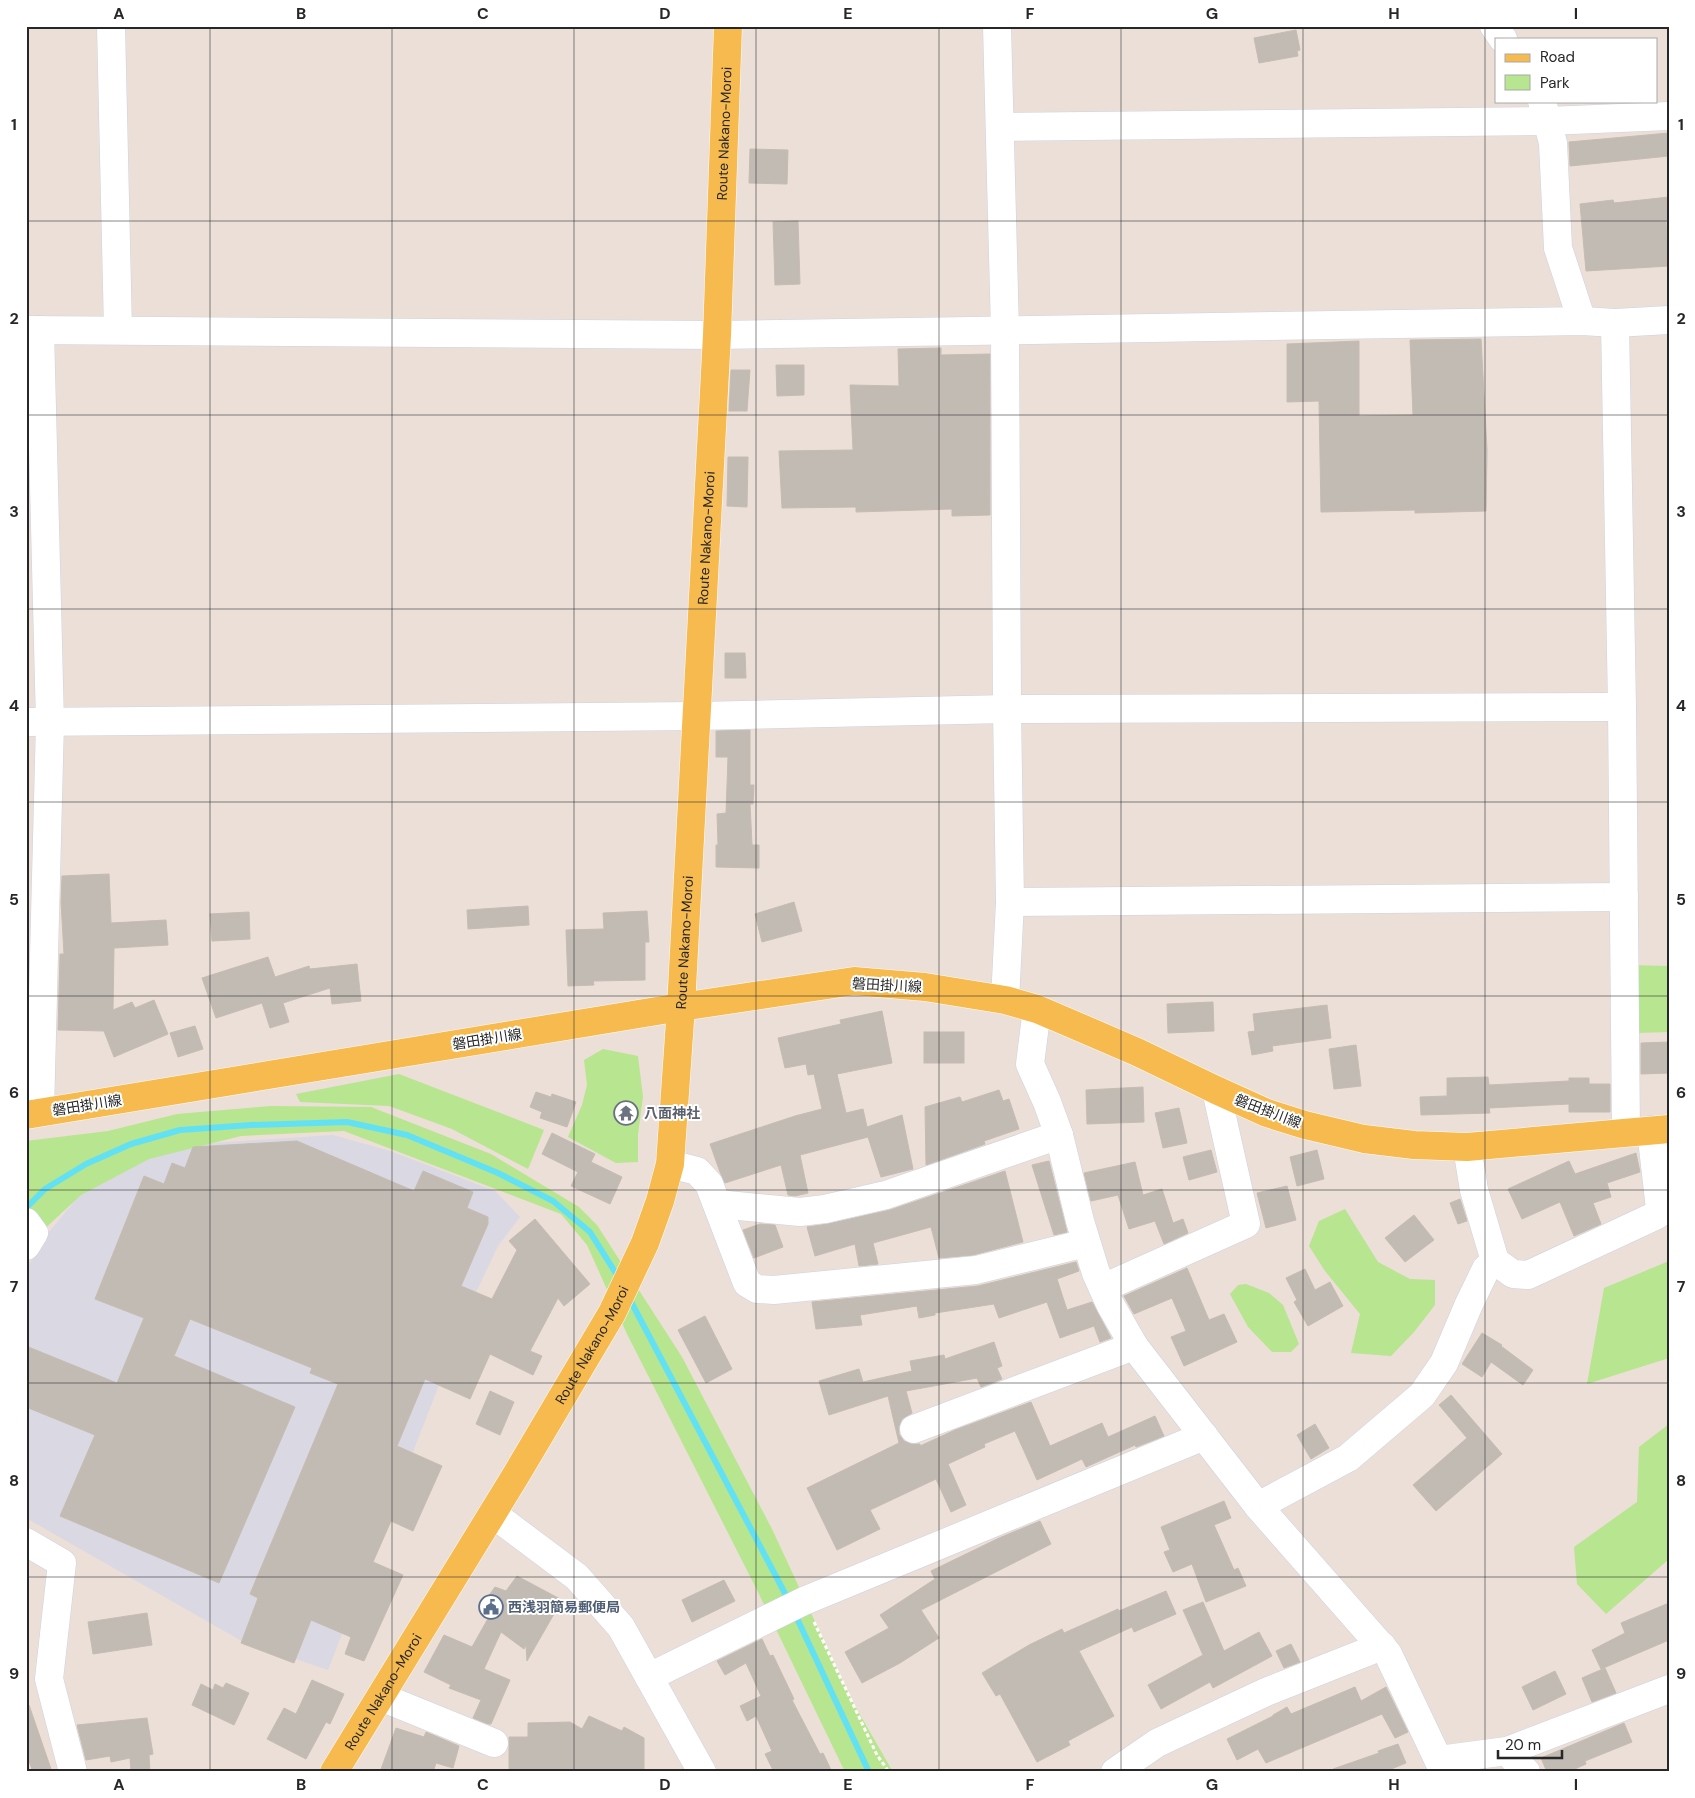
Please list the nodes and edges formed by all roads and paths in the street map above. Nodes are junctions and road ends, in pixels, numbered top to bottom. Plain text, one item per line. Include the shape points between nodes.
1 (110, 26) edge
2 (728, 26) edge
3 (997, 26) edge
4 (1494, 26) edge
5 (1502, 38) edge
6 (1544, 111) edge
7 (1669, 116) edge
8 (1000, 127) junction
9 (1669, 320) edge
10 (1582, 321) junction
11 (1614, 322) junction
12 (33, 330) edge
13 (118, 330) junction
14 (1005, 331) junction
15 (717, 335) junction
16 (1622, 707) junction
17 (1007, 709) junction
18 (697, 716) junction
19 (38, 722) edge
20 (1624, 897) junction
21 (1010, 902) junction
22 (1005, 1000) junction
23 (680, 1007) junction
24 (1037, 1009) junction
25 (1216, 1090) junction
26 (33, 1113) edge
27 (1649, 1131) edge
28 (1059, 1136) junction
29 (1467, 1147) junction
30 (670, 1164) junction
31 (716, 1204) junction
32 (1086, 1243) junction
33 (1495, 1262) junction
34 (1103, 1288) junction
35 (1134, 1346) junction
36 (914, 1429) dead end
37 (1204, 1436) junction
38 (1258, 1506) junction
39 (492, 1514) junction
40 (26, 1542) edge
41 (804, 1601) junction
42 (1382, 1646) junction
43 (649, 1677) junction
44 (1669, 1689) edge
45 (381, 1697) junction
46 (494, 1743) dead end
47 (1507, 1751) junction
48 (1441, 1766) edge
49 (73, 1772) edge
50 (334, 1772) edge
51 (702, 1772) edge
52 (889, 1772) edge
53 (1115, 1772) edge
54 (1526, 1772) edge

1 - 13 street
2 - 15 main road, Route Nakano-Moroi
3 - 8 street
4 - 5 street
6 - 7 street
6 - 8 street
6 - 10 street via 1553,143 1558,248
8 - 14 street
9 - 11 street
10 - 11 street
10 - 14 street
11 - 16 street
12 - 13 street
12 - 19 street
13 - 15 street
14 - 15 street
14 - 17 street
15 - 18 main road, Route Nakano-Moroi
16 - 17 street
16 - 20 street
17 - 18 street
17 - 21 street
18 - 19 street
18 - 23 main road, Route Nakano-Moroi
19 - 26 street
20 - 21 street
20 - 27 street
21 - 22 street
22 - 23 main road, 磐田掛川線 via 926,987 854,981
22 - 24 main road, 磐田掛川線
23 - 26 main road, 磐田掛川線
23 - 30 main road, Route Nakano-Moroi
24 - 25 main road, 磐田掛川線
24 - 28 street via 1030,1064
25 - 29 main road, 磐田掛川線 via 1267,1113 1330,1132 1414,1145
25 - 34 street via 1246,1224
27 - 29 main road, 磐田掛川線
27 - 33 street via 1660,1209 1657,1215 1528,1275 1513,1274
28 - 31 street via 886,1195 825,1209 800,1212
28 - 32 street
29 - 33 street via 1474,1190
30 - 31 street via 697,1171 709,1184
30 - 39 main road, Route Nakano-Moroi via 646,1243 612,1313
31 - 32 street via 747,1283 758,1289 976,1270
32 - 34 street
33 - 38 street via 1486,1269 1444,1363 1422,1395 1348,1458
34 - 35 street
35 - 36 street
35 - 37 street
37 - 38 street
37 - 41 street
38 - 42 street
39 - 43 street via 577,1577 621,1627
39 - 45 main road, Route Nakano-Moroi
40 - 49 street via 62,1563 49,1679
41 - 43 street
41 - 52 path via 877,1755
42 - 48 street
42 - 53 street via 1266,1692 1157,1742
43 - 51 street
44 - 47 street
45 - 46 street
45 - 50 main road, Route Nakano-Moroi
47 - 48 street
47 - 54 street

